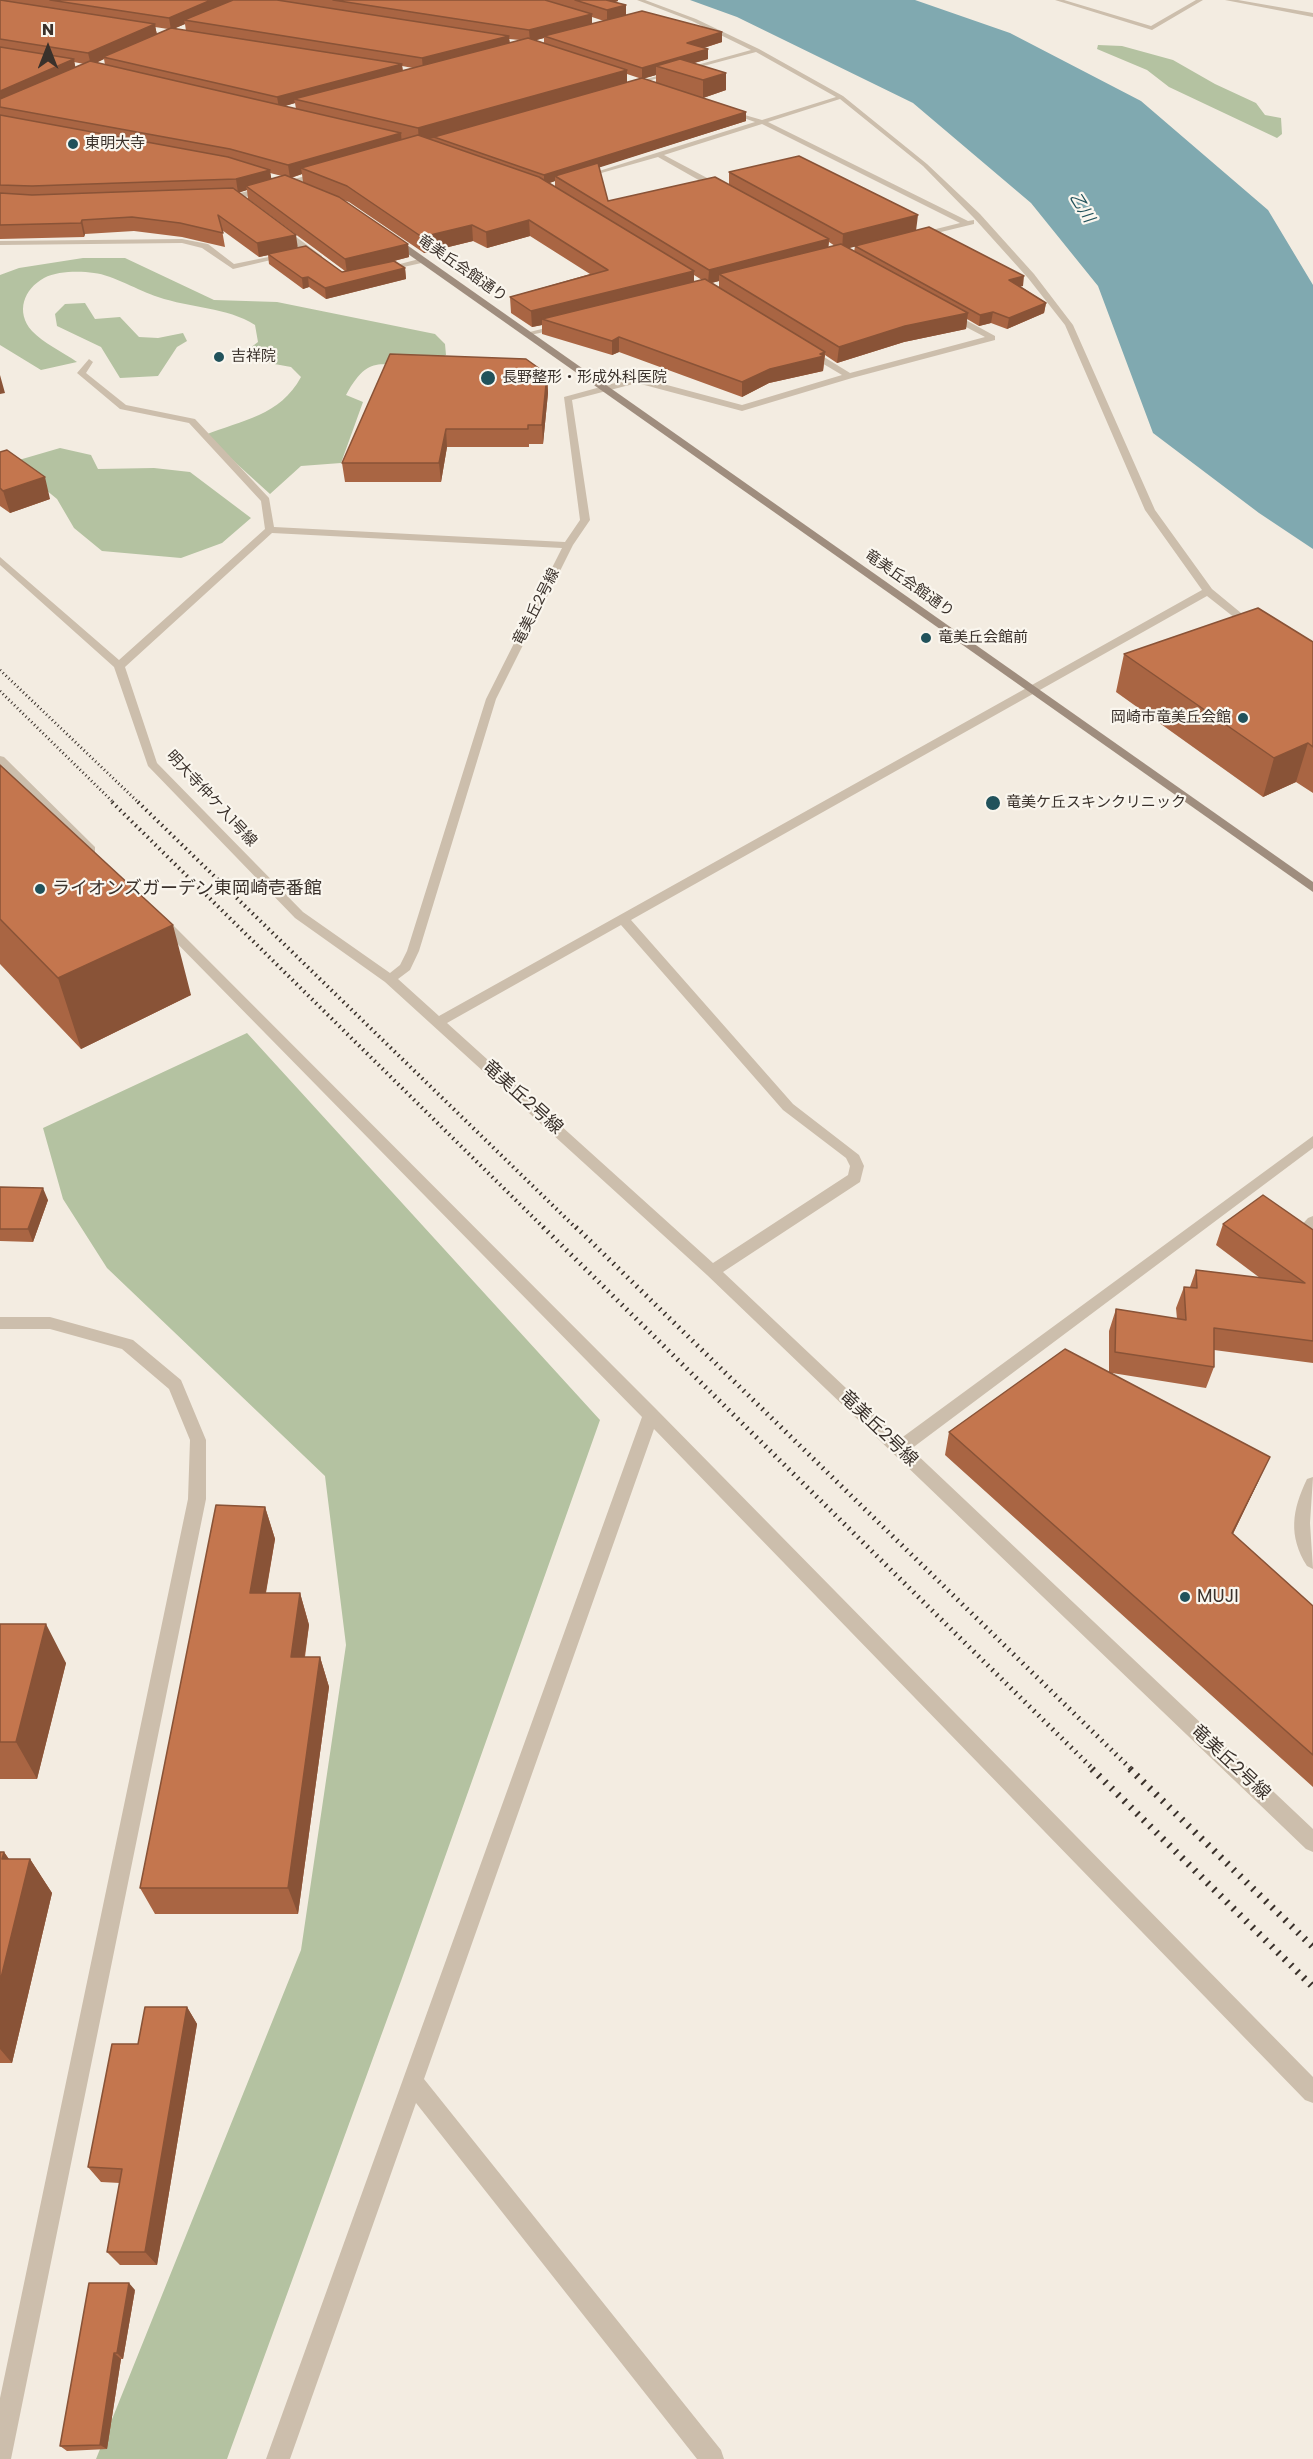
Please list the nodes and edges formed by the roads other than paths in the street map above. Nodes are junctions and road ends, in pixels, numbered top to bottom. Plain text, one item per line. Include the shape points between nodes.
1 (640, 0) edge
2 (1058, 0) edge
3 (1200, 0) edge
4 (1228, 0) edge
5 (670, 10) junction
6 (648, 15) edge
7 (1313, 15) edge
8 (757, 50) junction
9 (630, 78) edge
10 (641, 82) junction
11 (652, 85) edge
12 (619, 88) edge
13 (842, 97) junction
14 (718, 107) edge
15 (763, 122) junction
16 (660, 154) junction
17 (333, 170) edge
18 (278, 179) edge
19 (576, 180) edge
20 (289, 183) junction
21 (308, 191) edge
22 (731, 194) edge
23 (238, 197) junction
24 (214, 198) edge
25 (247, 204) edge
26 (980, 221) junction
27 (967, 223) junction
28 (274, 224) edge
29 (384, 233) edge
30 (910, 238) edge
31 (0, 243) edge
32 (309, 251) junction
33 (423, 260) junction
34 (327, 264) edge
35 (368, 273) edge
36 (942, 311) edge
37 (574, 322) edge
38 (530, 333) junction
39 (798, 345) edge
40 (89, 362) dead end
41 (849, 376) junction
42 (604, 389) junction
43 (270, 530) junction
44 (568, 545) junction
45 (0, 560) edge
46 (1208, 591) junction
47 (1258, 631) edge
48 (119, 666) junction
49 (1033, 689) junction
50 (0, 759) edge
51 (104, 863) edge
52 (1313, 888) edge
53 (153, 912) edge
54 (623, 919) junction
55 (390, 979) junction
56 (438, 1022) junction
57 (1312, 1143) edge
58 (712, 1271) junction
59 (0, 1323) edge
60 (651, 1415) junction
61 (899, 1449) junction
62 (1313, 1484) edge
63 (1313, 1562) edge
64 (1313, 1842) edge
65 (413, 2082) junction
66 (1313, 2092) edge
67 (0, 2456) edge
68 (278, 2459) edge
69 (712, 2459) edge

1 - 5 street
2 - 3 street via 1152,28
4 - 7 street
5 - 6 street
5 - 8 street
8 - 10 street
8 - 13 street
9 - 10 street
10 - 11 street
10 - 12 street
13 - 15 street
13 - 26 street via 925,165
14 - 15 street
15 - 16 street
15 - 27 street
16 - 19 street
16 - 22 street
17 - 20 street
18 - 20 street
20 - 21 street
20 - 23 street
23 - 24 street
23 - 25 street
26 - 27 street
26 - 46 street via 1069,325 1150,510
27 - 30 street
28 - 32 street
29 - 33 street, 竜美丘会館通り
31 - 32 street via 182,241 205,246 233,267
32 - 34 street
33 - 35 street
33 - 38 street, 竜美丘会館通り
36 - 41 street via 992,338
37 - 38 street
38 - 42 street, 竜美丘会館通り
39 - 41 street
40 - 43 street via 81,373 123,407 192,421 266,500
41 - 42 street via 742,408 637,380
42 - 44 street, 竜美丘2号線 via 567,399 585,520
42 - 49 street, 竜美丘会館通り
43 - 44 street
43 - 48 street
44 - 55 street, 竜美丘2号線 via 490,699 413,951 405,967
45 - 48 street, 明大寺仲ケ入1号線
46 - 47 street
46 - 49 street
48 - 55 street, 明大寺仲ケ入1号線 via 152,764 299,915
49 - 52 street, 竜美丘会館通り
49 - 54 street
50 - 51 street
53 - 60 street
54 - 56 street
54 - 58 street via 788,1107 852,1155 857,1166 855,1178
55 - 56 street, 明大寺仲ケ入1号線
56 - 58 street, 竜美丘2号線
57 - 61 street
58 - 61 street, 竜美丘2号線
59 - 67 street via 50,1323 127,1344 175,1385 198,1440 197,1499
60 - 65 street
60 - 66 street
61 - 64 street, 竜美丘2号線
62 - 63 street via 1300,1520 1304,1549
65 - 68 street
65 - 69 street

